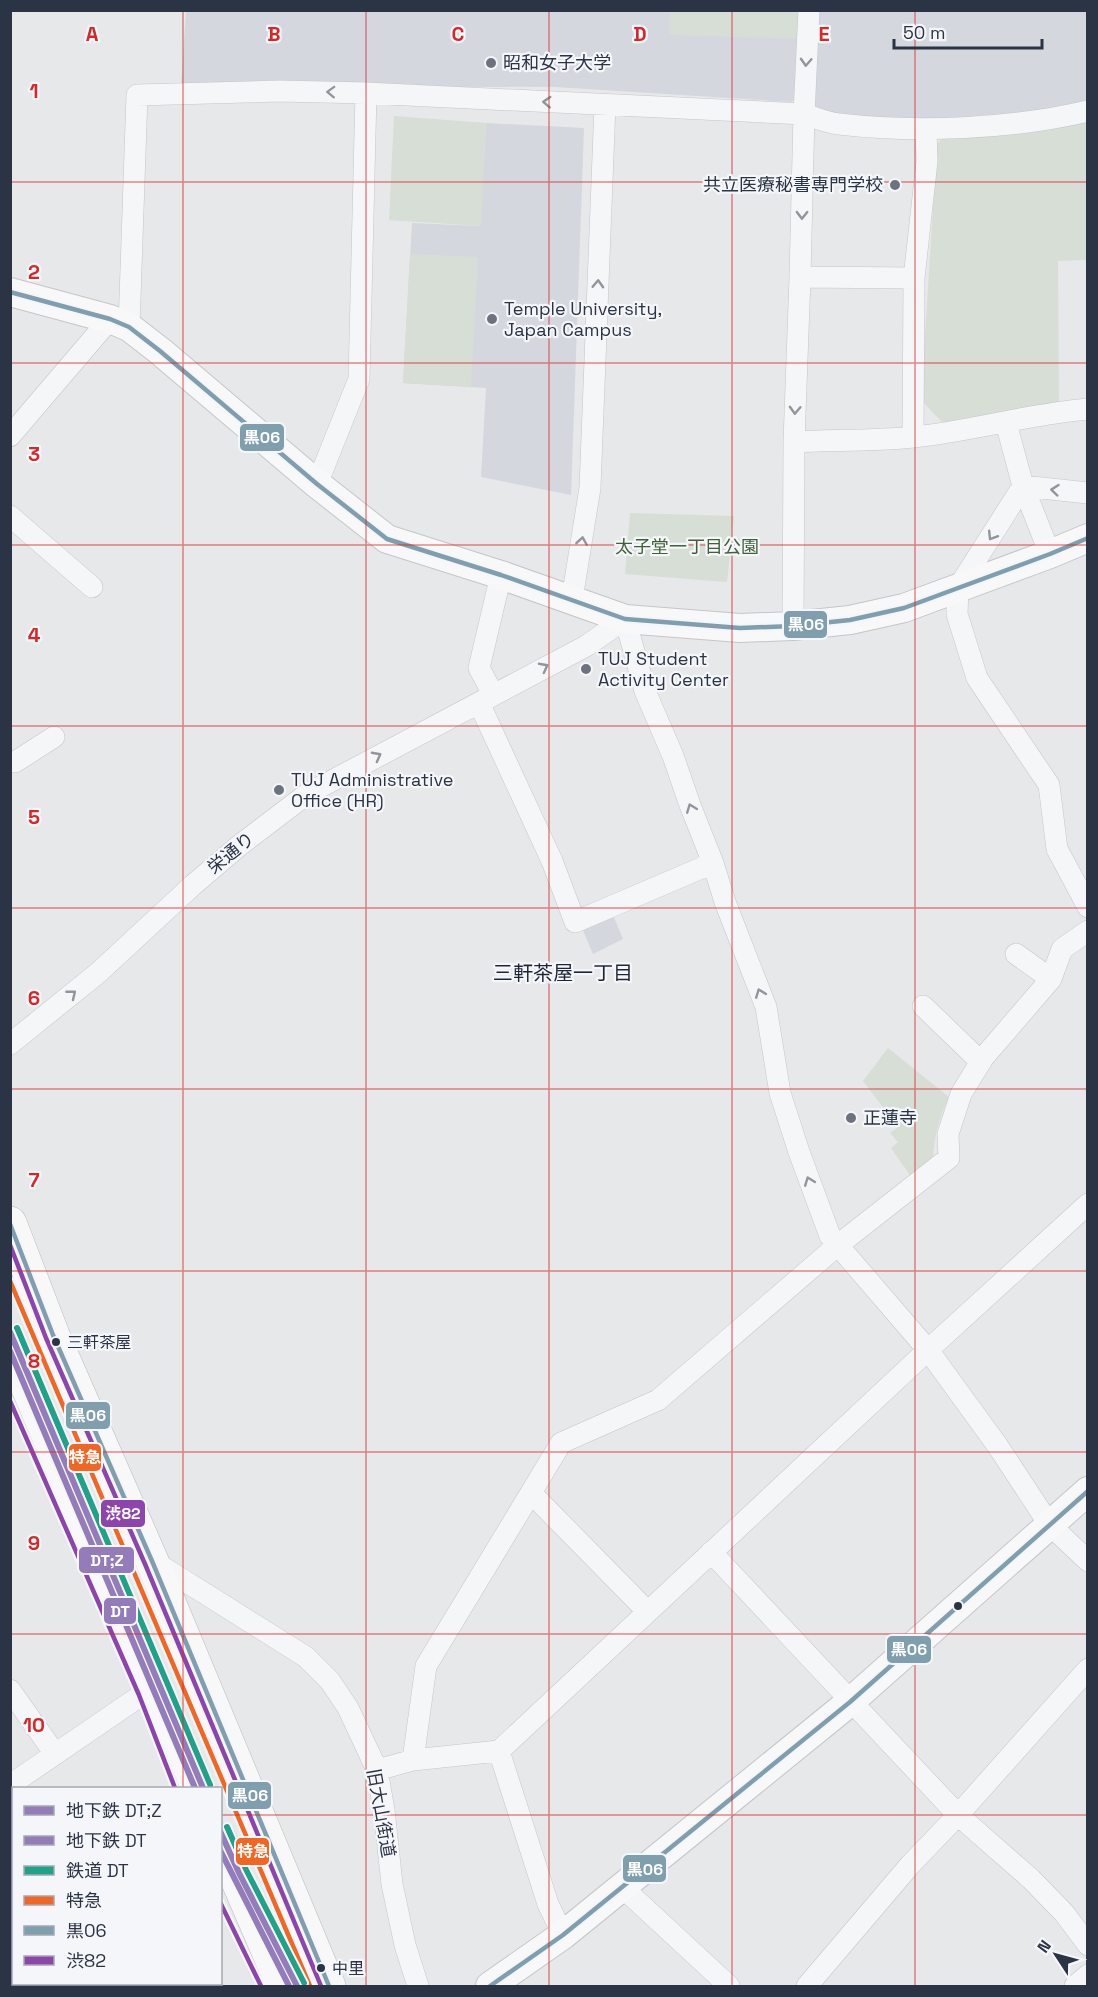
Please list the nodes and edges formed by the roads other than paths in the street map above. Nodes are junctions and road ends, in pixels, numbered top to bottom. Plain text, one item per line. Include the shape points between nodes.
1 (809, 10) edge
2 (366, 93) junction
3 (605, 105) junction
4 (1088, 111) edge
5 (804, 114) junction
6 (926, 129) junction
7 (801, 277) junction
8 (914, 278) junction
9 (10, 292) edge
10 (119, 323) junction
11 (1088, 409) edge
12 (1006, 423) junction
13 (10, 436) edge
14 (913, 437) junction
15 (794, 442) junction
16 (317, 484) junction
17 (1023, 486) junction
18 (1088, 493) edge
19 (10, 516) edge
20 (1088, 538) edge
21 (1050, 554) junction
22 (501, 575) junction
23 (92, 587) dead end
24 (958, 588) junction
25 (572, 599) junction
26 (625, 619) junction
27 (793, 626) junction
28 (486, 698) junction
29 (54, 737) dead end
30 (12, 761) edge
31 (713, 863) junction
32 (1088, 907) edge
33 (1088, 931) edge
34 (1016, 954) dead end
35 (1051, 979) junction
36 (923, 1006) dead end
37 (10, 1044) edge
38 (981, 1062) junction
39 (1088, 1204) edge
40 (10, 1223) edge
41 (834, 1240) junction
42 (10, 1280) edge
43 (10, 1346) edge
44 (928, 1350) junction
45 (10, 1381) edge
46 (1088, 1491) edge
47 (532, 1494) junction
48 (1049, 1524) junction
49 (711, 1552) junction
50 (152, 1561) junction
51 (1088, 1561) edge
52 (647, 1611) junction
53 (1088, 1669) edge
54 (10, 1690) edge
55 (146, 1692) junction
56 (850, 1702) junction
57 (500, 1751) junction
58 (55, 1754) junction
59 (413, 1760) junction
60 (377, 1770) junction
61 (10, 1785) edge
62 (183, 1787) edge
63 (198, 1787) edge
64 (958, 1815) junction
65 (222, 1845) edge
66 (622, 1887) junction
67 (222, 1888) edge
68 (563, 1935) junction
69 (1088, 1945) edge
70 (1088, 1975) edge
71 (269, 1986) edge
72 (282, 1986) edge
73 (310, 1986) edge
74 (329, 1986) edge
75 (418, 1986) edge
76 (490, 1986) edge
77 (729, 1986) edge
78 (807, 1986) edge
79 (1075, 1986) edge

1 -> 5 street
3 -> 2 street
2 -> 10 street via 137,95
2 - 16 street via 359,379
3 - 5 street
25 -> 3 street via 590,488
4 - 6 street via 1028,123
5 - 6 street via 837,124
5 -> 7 street
6 - 8 street via 927,161
7 - 8 street
7 -> 15 street
8 - 14 street
9 - 10 street
10 - 13 street
10 - 16 street via 160,351
11 - 12 street
12 - 14 street
12 - 17 street
14 - 15 street
15 - 27 street
16 - 22 street via 387,539
18 -> 17 street
17 - 21 street
17 -> 24 street
19 - 23 street
20 - 21 street
21 - 24 street
22 - 25 street
22 - 28 street via 479,668
24 - 27 street via 904,608 850,620
24 - 32 street via 957,614 976,678 1049,785 1057,849
25 - 26 street
26 - 27 street via 740,628
28 -> 26 street, 栄通り via 586,646
31 -> 26 street via 645,691
28 - 31 street via 575,922
37 -> 28 street, 栄通り via 98,973 224,858 307,794
29 - 30 street
41 -> 31 street via 780,1093 766,1007
33 - 35 street via 1062,949
34 - 35 street
35 - 38 street
36 - 38 street
38 - 41 street via 962,1094 948,1134 949,1158
39 - 44 street
40 - 50 highway via 53,1335
41 - 44 street
41 - 47 street via 658,1400 561,1443
42 - 73 highway
43 - 63 highway
44 - 48 street
44 - 49 street
45 - 55 highway
46 - 48 street
47 - 52 street
47 - 59 street via 426,1666
48 - 51 street
48 - 56 street
49 - 52 street
49 - 56 street
50 - 60 street, 旧大山街道 via 306,1657 330,1681 348,1708
50 - 74 highway
52 - 57 street
53 - 64 street
54 - 58 street
55 - 58 street
55 - 62 highway
56 - 64 street
56 - 66 street
57 - 59 street
57 - 68 street via 548,1904
58 - 61 street
59 - 60 street
60 - 75 street, 旧大山街道 via 392,1884
64 - 69 street via 1031,1879
64 - 78 street
65 - 72 highway
66 - 68 street
66 - 77 street
67 - 71 highway
68 - 76 street
70 - 79 street

